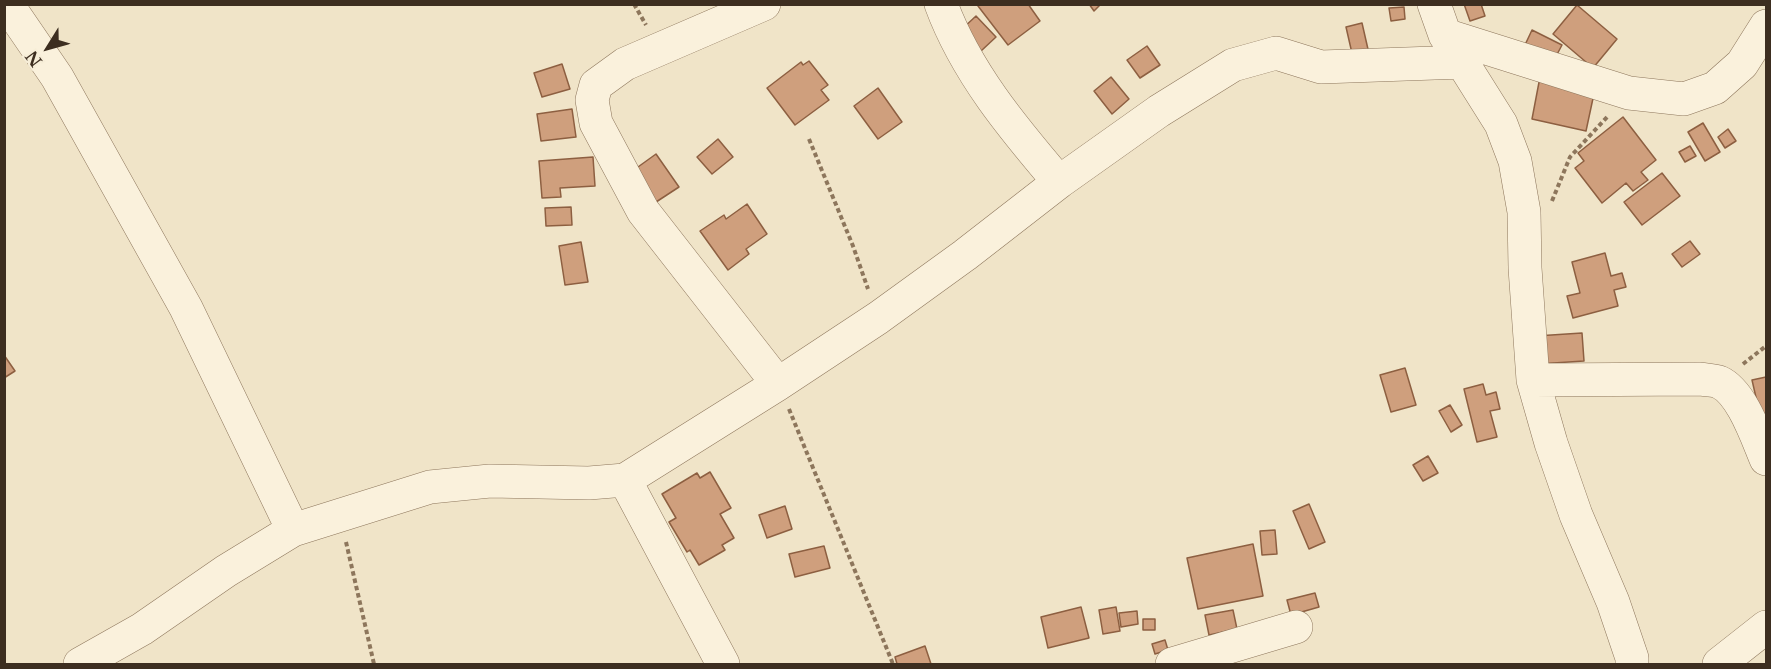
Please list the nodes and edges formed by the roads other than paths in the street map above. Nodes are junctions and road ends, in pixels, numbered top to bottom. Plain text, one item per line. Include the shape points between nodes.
1 (7, 4) edge
2 (764, 4) edge
3 (941, 4) edge
4 (1434, 4) edge
5 (1767, 26) edge
6 (1445, 35) junction
7 (1463, 62) junction
8 (1059, 182) junction
9 (1533, 380) junction
10 (778, 384) junction
11 (1767, 459) edge
12 (626, 480) junction
13 (293, 530) junction
14 (1296, 627) dead end
15 (1767, 627) edge
16 (80, 664) edge
17 (723, 664) edge
18 (1172, 664) edge
19 (1632, 664) edge
20 (1719, 664) edge

1 - 13 street via 57,77 176,288
2 - 10 street via 625,64 596,85 592,100 596,123 643,211
3 - 8 street via 950,29 979,79
4 - 6 street
5 - 6 street via 1742,64 1715,88 1684,99 1629,93
6 - 7 street
7 - 8 street via 1321,67 1276,52 1233,65 1159,111
7 - 9 street via 1501,124 1515,161 1524,212
8 - 10 street via 878,318
9 - 11 street via 1720,382 1745,411
9 - 19 street via 1558,464
10 - 12 street
12 - 13 street via 490,481 430,488
12 - 17 street
13 - 16 street via 142,629
14 - 18 street
15 - 20 street

